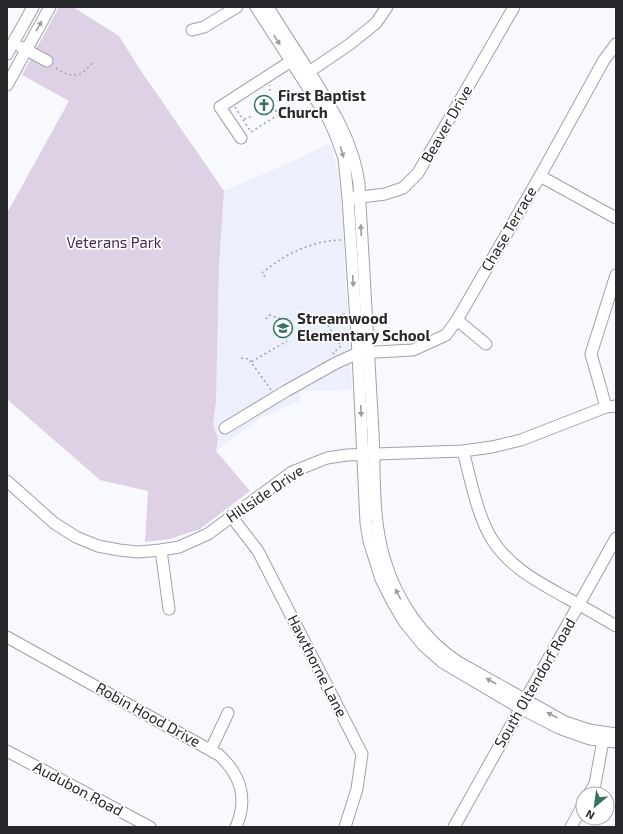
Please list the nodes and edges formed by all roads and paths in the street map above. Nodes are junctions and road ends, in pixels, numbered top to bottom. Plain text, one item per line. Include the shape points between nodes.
1 (33, 7) edge
2 (50, 7) edge
3 (237, 7) edge
4 (256, 7) edge
5 (268, 7) edge
6 (386, 7) edge
7 (514, 7) edge
8 (192, 30) dead end
9 (13, 42) junction
10 (616, 44) edge
11 (27, 50) junction
12 (7, 54) edge
13 (295, 59) junction
14 (93, 62) dead end
15 (52, 65) joint
16 (305, 75) junction
17 (7, 85) edge
18 (232, 103) dead end
19 (275, 109) dead end
20 (253, 116) dead end
21 (243, 120) junction
22 (241, 138) dead end
23 (540, 176) junction
24 (354, 198) junction
25 (616, 218) edge
26 (351, 240) junction
27 (616, 275) edge
28 (265, 277) dead end
29 (355, 313) junction
30 (266, 319) dead end
31 (457, 320) junction
32 (325, 321) junction
33 (284, 323) dead end
34 (320, 324) dead end
35 (287, 341) dead end
36 (486, 344) dead end
37 (363, 352) junction
38 (241, 358) dead end
39 (340, 361) junction
40 (251, 362) junction
41 (276, 397) junction
42 (611, 406) edge
43 (225, 428) dead end
44 (463, 451) junction
45 (362, 454) junction
46 (374, 454) junction
47 (7, 481) edge
48 (231, 516) junction
49 (616, 538) edge
50 (161, 550) junction
51 (580, 605) junction
52 (169, 609) dead end
53 (616, 626) edge
54 (7, 637) edge
55 (523, 704) junction
56 (228, 713) dead end
57 (616, 734) edge
58 (603, 737) junction
59 (616, 742) edge
60 (211, 749) junction
61 (7, 750) edge
62 (593, 786) edge
63 (150, 827) edge
64 (236, 827) edge
65 (346, 827) edge
66 (454, 827) edge

1 - 9 street
11 -> 2 street
3 - 8 street via 204,27
4 -> 13 street
5 - 13 street
6 - 16 street via 376,23
7 - 24 street, Beaver Drive via 418,173 403,188 385,194
9 - 11 street
9 - 12 street
10 - 23 street, Chase Terrace via 604,60
11 - 15 street
11 - 17 street
13 - 16 street
13 - 22 street via 220,107
14 - 15 path via 74,76
16 - 24 street via 336,136
18 - 21 path
19 - 21 path via 278,115 251,132
20 - 21 path
23 - 25 street
23 - 31 street, Chase Terrace
24 - 26 street
37 -> 24 street
26 - 28 path via 330,240 305,247 262,273
26 -> 29 street
27 - 42 street via 591,354
29 - 32 path via 342,314
29 - 37 street
30 - 33 path via 269,315 282,319
31 - 36 street
31 - 37 street, Chase Terrace via 446,335 413,350
32 - 34 path
32 - 39 path via 341,346 334,353
35 - 40 path
37 - 39 street
37 -> 45 street
37 - 46 street
38 - 40 path via 249,359
39 - 41 street
40 - 41 path
41 - 43 street
42 - 44 street, Hillside Drive via 521,440
44 - 46 street, Hillside Drive
44 - 51 street via 488,532 504,555 529,576
45 - 46 street, Hillside Drive
45 - 48 street, Hillside Drive via 327,458 292,472
45 - 55 street via 369,542 381,579 399,614 417,638 442,662
55 -> 46 street via 450,657 425,633 407,609 389,574 379,539 375,512
47 - 50 street, Hillside Drive via 54,523 76,537 98,546 119,550
48 - 50 street, Hillside Drive via 208,534 179,547
48 - 65 street, Hawthorne Lane via 258,551 362,754 357,789
49 - 51 street, South Oltendorf Road
50 - 52 street
51 - 53 street
51 - 55 street, South Oltendorf Road
54 - 60 street, Robin Hood Drive
55 - 58 street via 563,730 590,739
55 - 66 street, South Oltendorf Road
56 - 60 street
57 - 58 street
58 - 59 street
58 - 62 street
60 - 64 street, Robin Hood Drive via 227,762 240,785 241,811
61 - 63 street, Audubon Road

